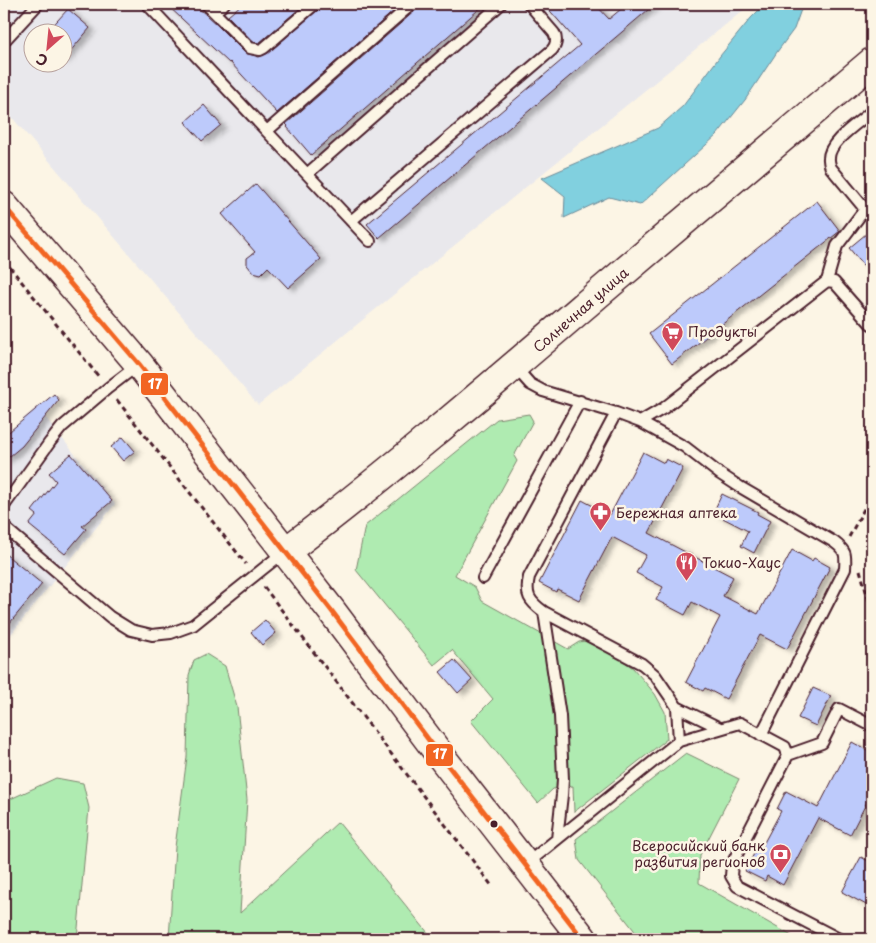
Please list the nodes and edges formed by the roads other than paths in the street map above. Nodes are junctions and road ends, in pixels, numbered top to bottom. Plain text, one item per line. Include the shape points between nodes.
1 (38, 4) edge
2 (147, 4) edge
3 (206, 4) edge
4 (224, 4) edge
5 (315, 4) edge
6 (412, 4) edge
7 (501, 4) edge
8 (528, 4) edge
9 (214, 12) junction
10 (4, 41) edge
11 (872, 62) edge
12 (872, 112) edge
13 (267, 131) junction
14 (307, 174) junction
15 (4, 206) edge
16 (351, 221) junction
17 (370, 241) dead end
18 (827, 281) junction
19 (872, 324) edge
20 (139, 364) junction
21 (515, 366) junction
22 (580, 401) junction
23 (616, 413) junction
24 (640, 422) junction
25 (4, 506) edge
26 (4, 528) edge
27 (284, 552) junction
28 (483, 578) dead end
29 (544, 612) junction
30 (677, 707) junction
31 (872, 726) edge
32 (720, 728) junction
33 (761, 735) junction
34 (679, 741) junction
35 (788, 755) junction
36 (557, 839) junction
37 (525, 865) junction
38 (583, 939) edge
39 (839, 939) edge

1 - 10 lane
2 - 13 lane
3 - 9 lane
4 - 9 lane
5 - 9 lane via 260,50 250,48
6 - 13 lane
7 - 14 lane
8 - 16 lane via 554,33 556,45 552,50
11 - 21 main road, Солнечная улица
12 - 18 lane via 836,142 830,151 831,168 865,209 837,246
13 - 14 lane
14 - 16 lane
15 - 20 main road
16 - 17 lane
18 - 19 lane via 834,282
18 - 24 lane via 664,408
20 - 25 lane via 62,427
20 - 27 main road
21 - 22 lane via 530,384 544,392
21 - 27 main road, Солнечная улица
22 - 23 lane
22 - 28 lane
23 - 24 lane
23 - 29 lane via 529,577 526,588 529,597
24 - 33 lane via 685,447 740,487 834,542 846,556 845,569
26 - 27 lane via 110,617 132,630 152,634 171,633 193,625
27 - 37 main road
29 - 30 lane via 642,664 655,675
29 - 36 lane via 560,716 562,795
30 - 32 lane
30 - 34 lane
31 - 35 lane via 839,709 822,743
32 - 33 lane via 740,723
32 - 34 lane
33 - 35 lane via 785,747
34 - 36 lane
35 - 39 lane via 732,864 731,876 737,886
36 - 37 lane
37 - 38 main road

